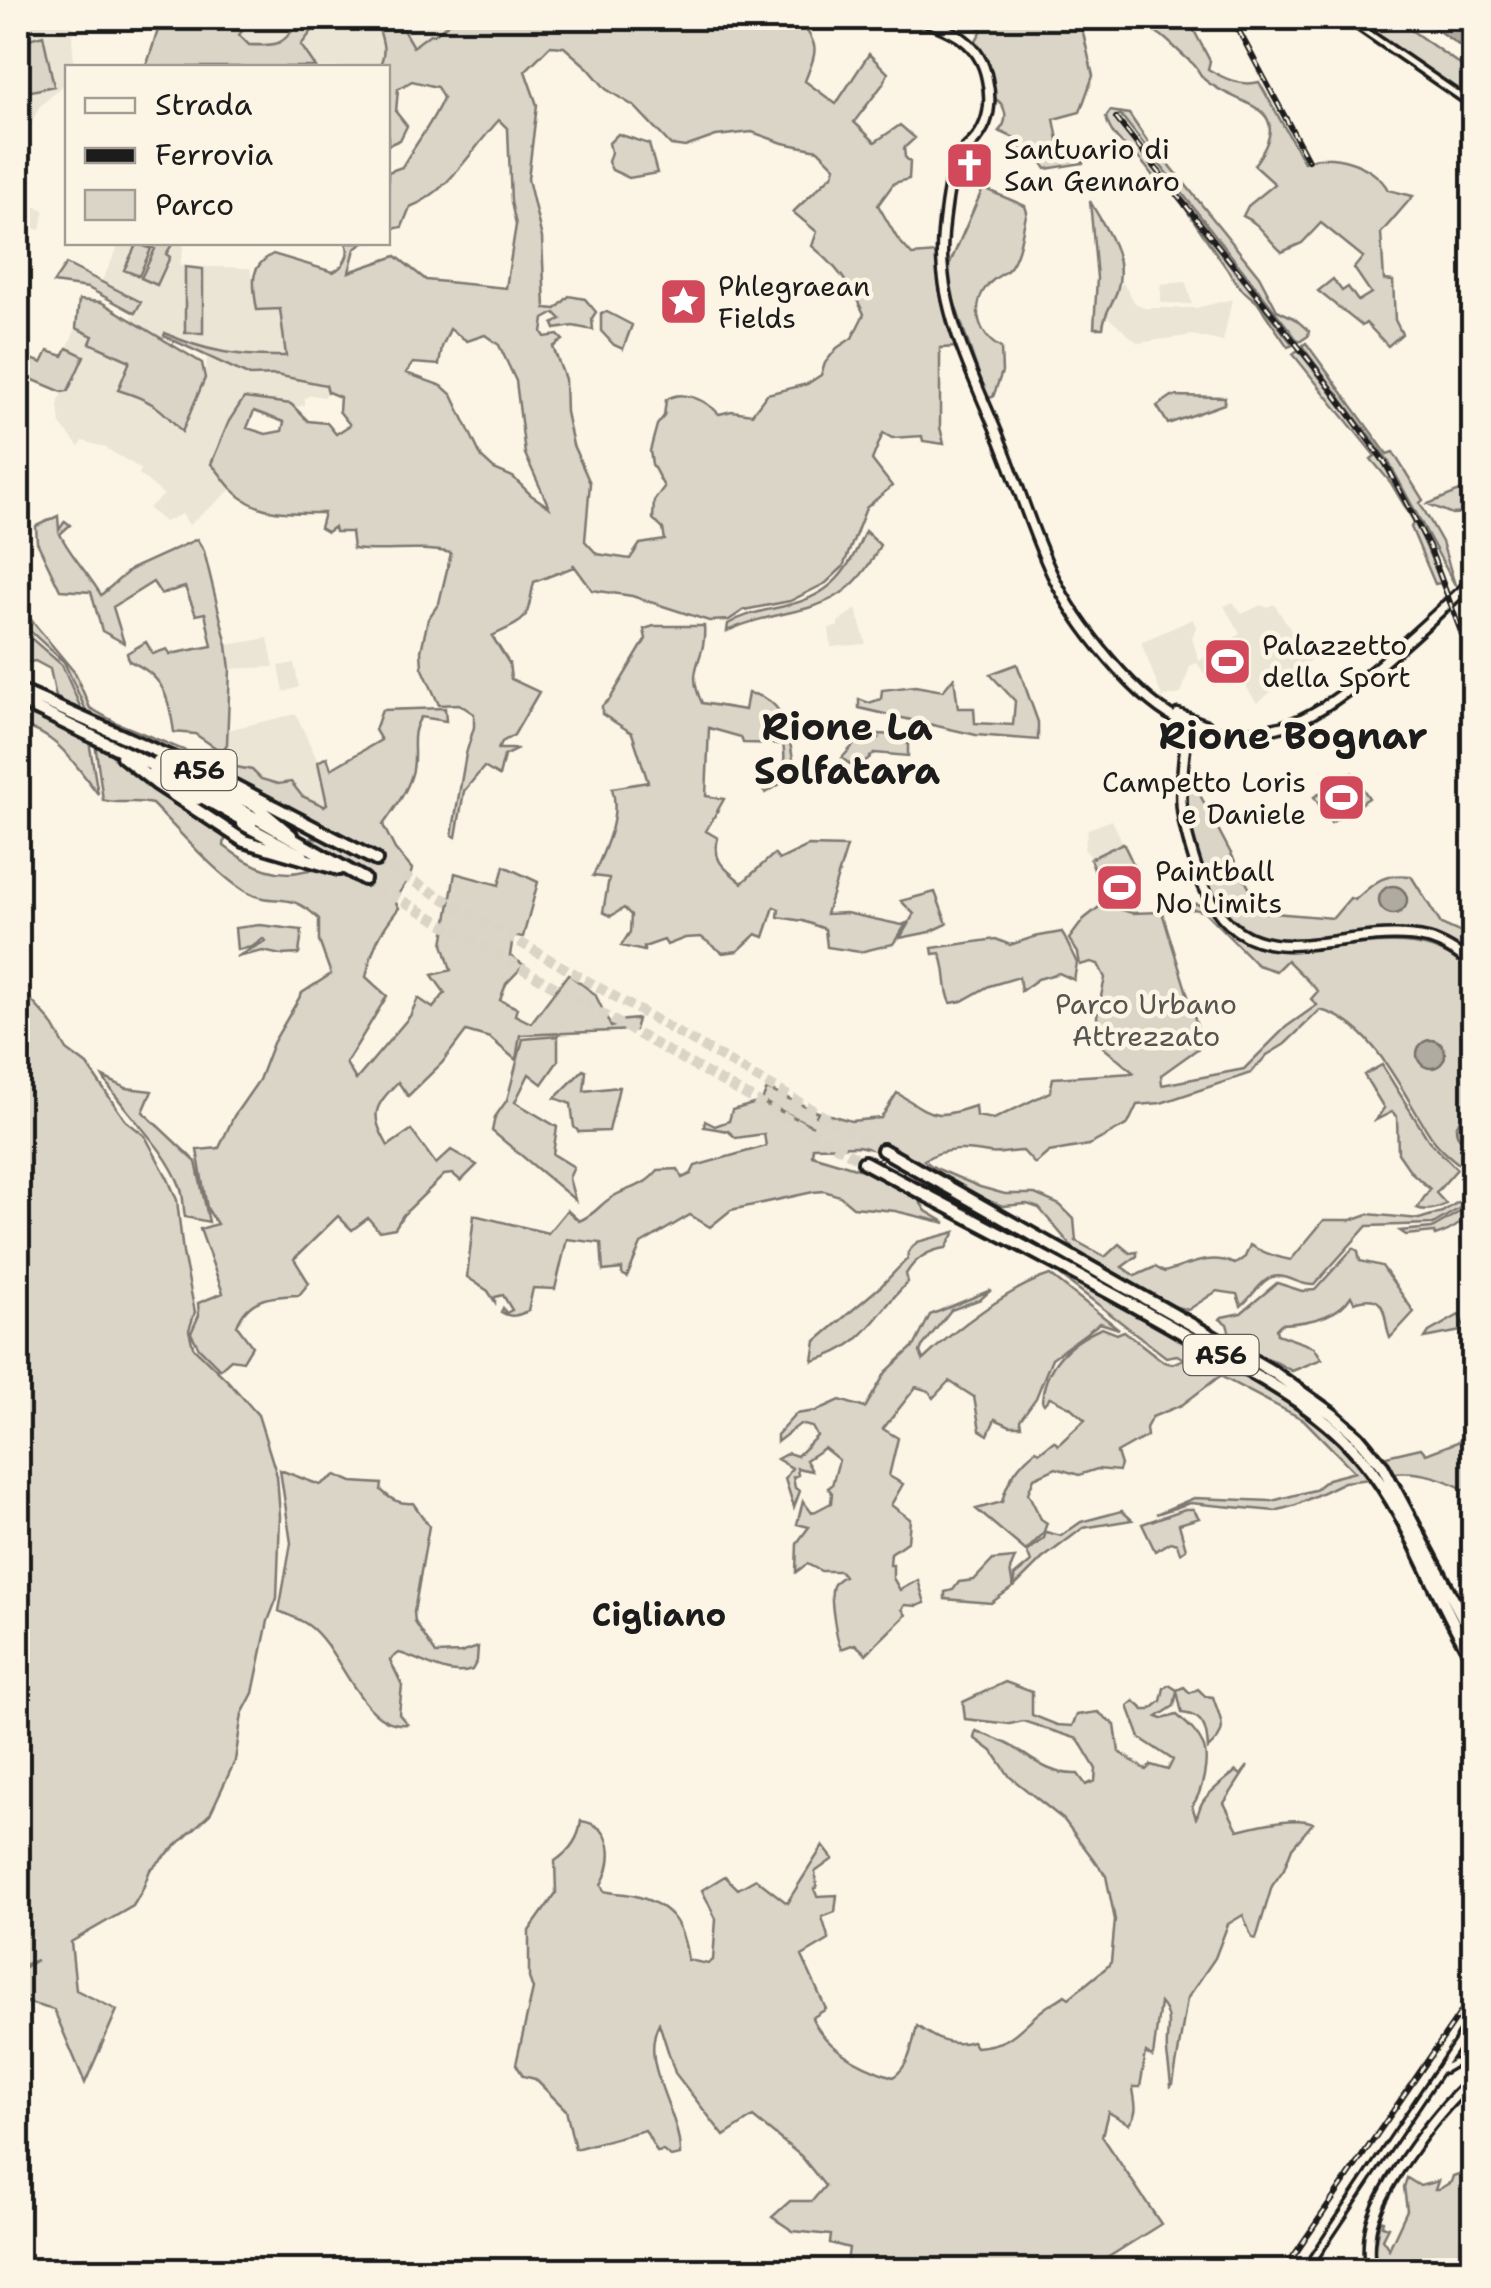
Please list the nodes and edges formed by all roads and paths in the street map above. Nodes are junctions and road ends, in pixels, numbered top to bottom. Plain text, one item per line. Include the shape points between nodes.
1 (918, 18) edge
2 (1346, 18) edge
3 (1474, 106) edge
4 (1474, 580) edge
5 (18, 690) edge
6 (18, 700) edge
7 (1178, 717) junction
8 (1203, 727) junction
9 (1188, 734) junction
10 (115, 749) junction
11 (139, 768) junction
12 (300, 843) junction
13 (280, 854) junction
14 (376, 860) tunnel mouth
15 (326, 866) junction
16 (364, 879) tunnel mouth
17 (1474, 966) edge
18 (882, 1150) tunnel mouth
19 (864, 1162) tunnel mouth
20 (1474, 1639) edge
21 (1474, 1660) edge
22 (1474, 2022) edge
23 (1467, 2040) edge
24 (1469, 2067) edge
25 (1438, 2074) junction
26 (1474, 2080) edge
27 (1464, 2088) junction
28 (1306, 2270) edge
29 (1370, 2270) edge

1 - 7 main road via 966,40 978,52 988,83 986,125 956,160 942,251 953,317 1053,575 1115,665
2 - 3 street
4 - 8 main road via 1316,713 1272,729
5 - 14 highway, A56 via 227,782
6 - 10 highway, A56
7 - 8 main road
7 - 9 main road
8 - 9 main road
9 - 17 main road via 1182,819 1205,890 1242,932 1284,945 1417,938 1450,948
10 - 11 highway
10 - 12 highway, A56
10 - 12 highway via 133,750 238,796
10 - 15 highway
11 - 13 highway
11 - 13 highway via 244,841
11 - 15 highway
11 - 15 highway via 240,831
12 - 15 highway, A56
13 - 15 highway
15 - 16 highway, A56
18 - 20 highway, A56 via 1230,1347 1332,1414 1383,1467
19 - 21 highway, A56 via 1081,1274 1315,1414 1382,1486
22 - 23 main road
23 - 24 main road via 1463,2056
23 - 25 street
24 - 25 street via 1450,2064
24 - 27 main road
25 - 28 street
26 - 27 main road
27 - 29 main road via 1383,2198 1370,2233

